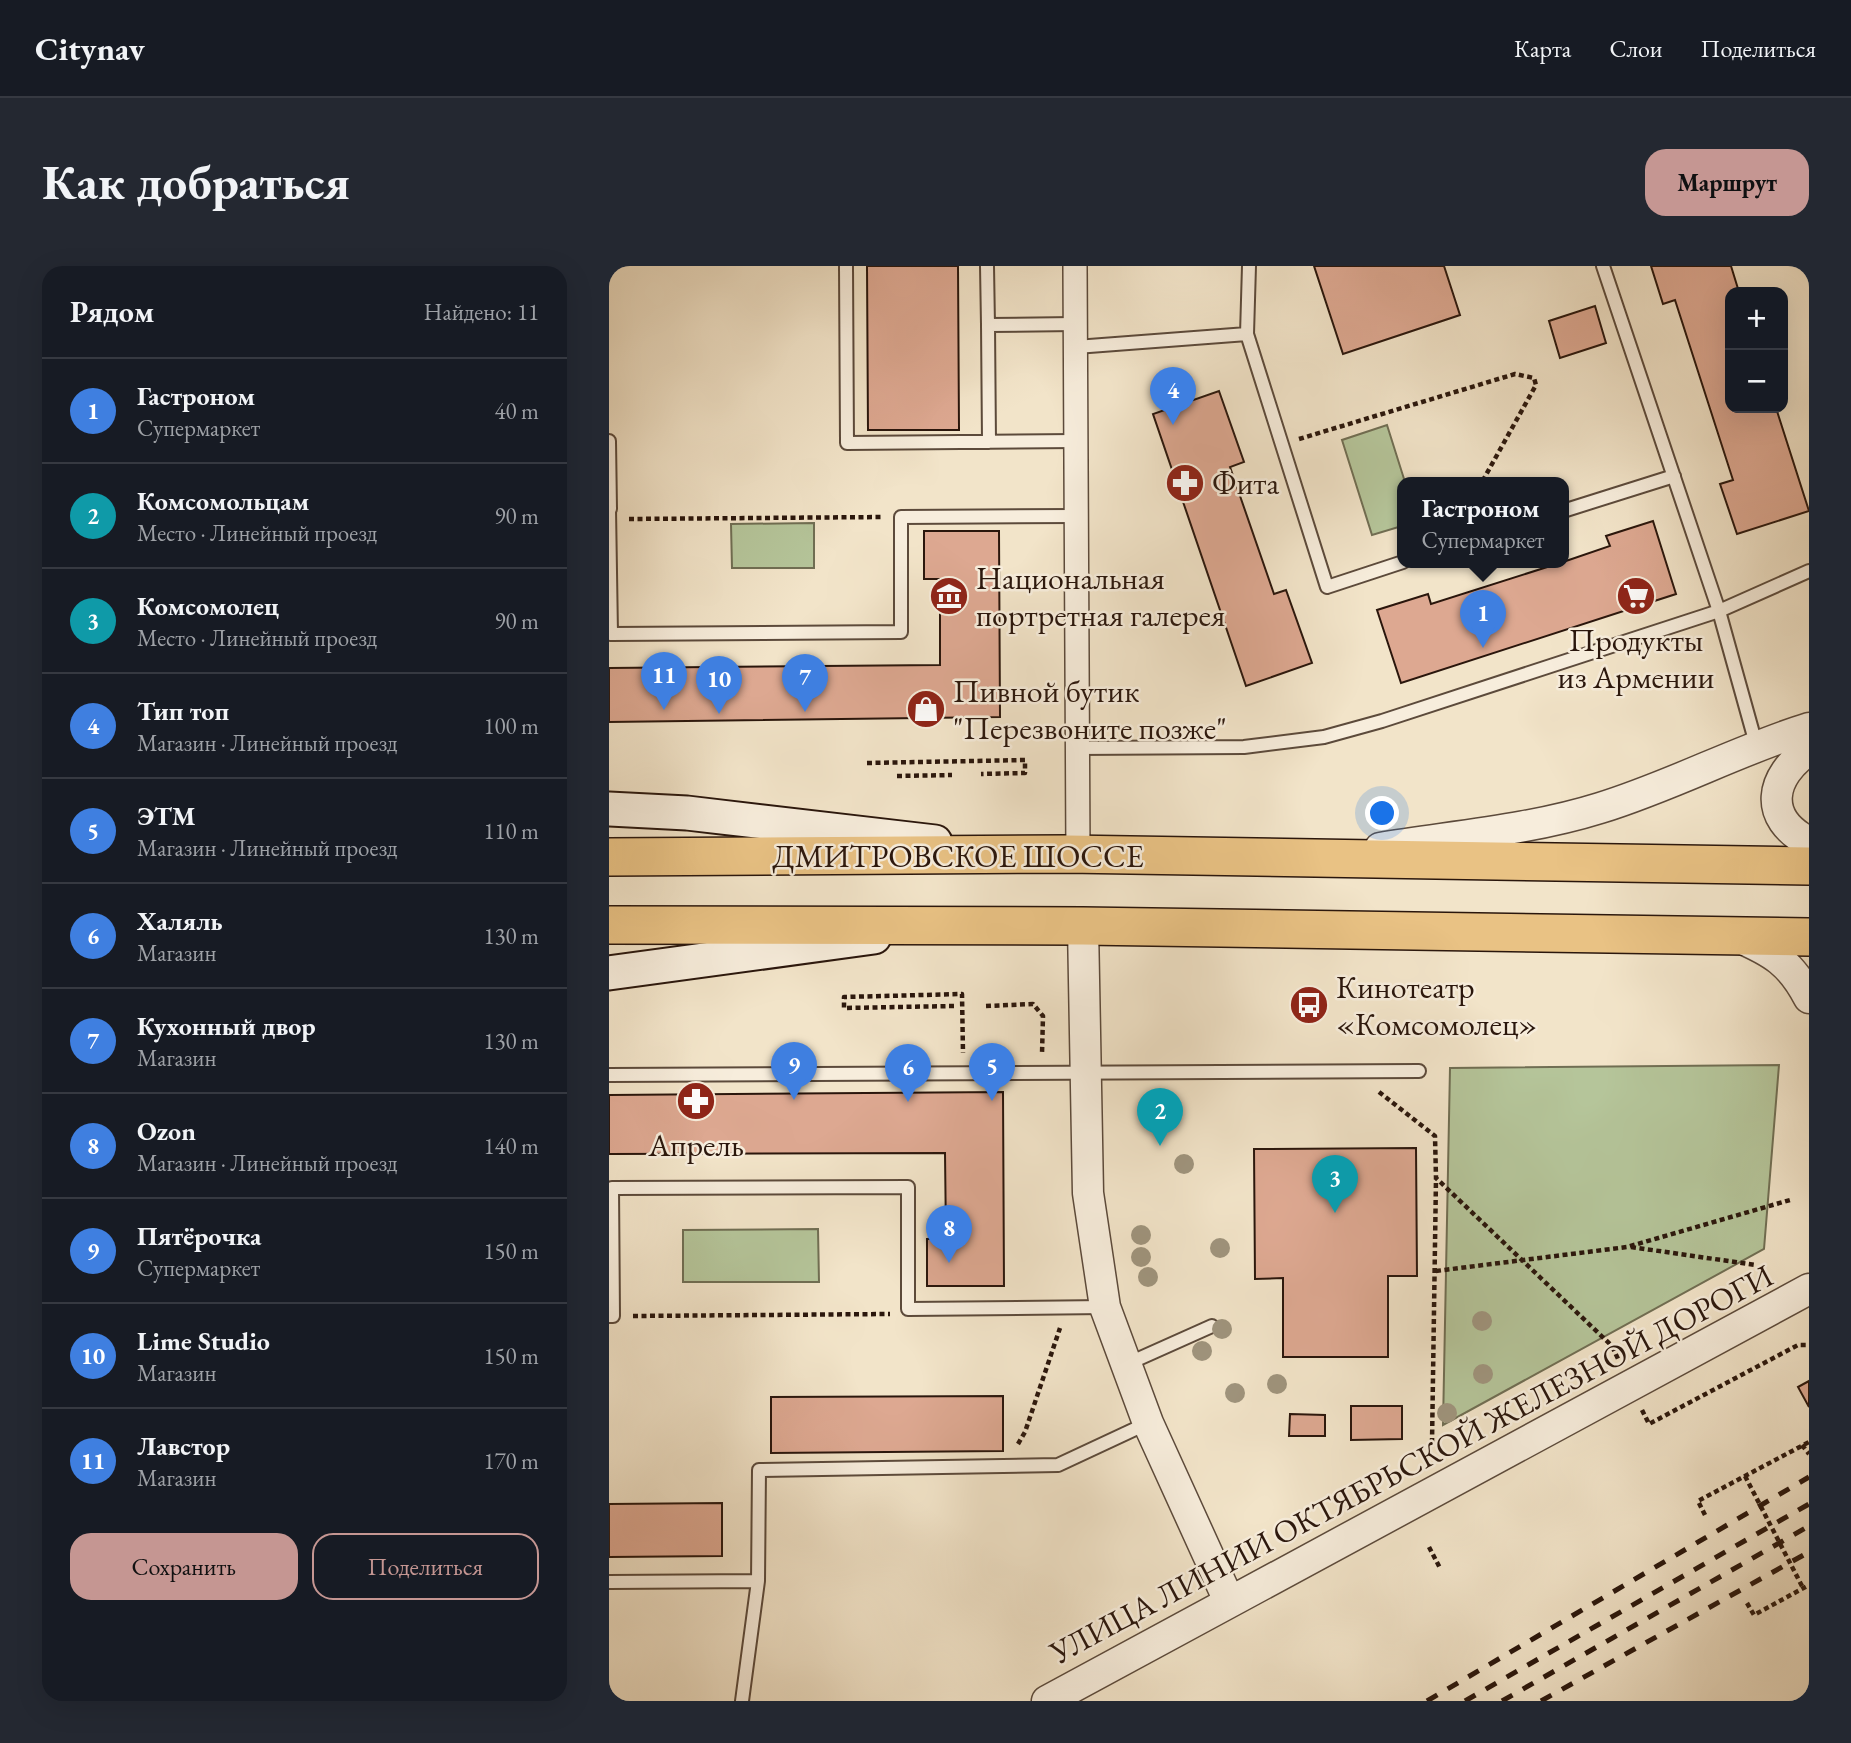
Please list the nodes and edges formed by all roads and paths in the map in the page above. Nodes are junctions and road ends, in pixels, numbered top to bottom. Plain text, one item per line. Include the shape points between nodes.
1 (846, 266) edge
2 (987, 266) edge
3 (1075, 266) edge
4 (1249, 266) edge
5 (1603, 266) edge
6 (988, 325) junction
7 (1247, 334) junction
8 (1076, 336) junction
9 (609, 441) edge
10 (1076, 441) junction
11 (989, 442) junction
12 (1281, 444) junction
13 (1674, 476) junction
14 (1485, 477) edge
15 (1569, 509) edge
16 (610, 513) edge
17 (1076, 516) junction
18 (901, 517) junction
19 (1397, 564) edge
20 (1809, 572) edge
21 (1719, 611) junction
22 (1809, 728) edge
23 (1756, 744) junction
24 (1076, 748) junction
25 (1809, 750) edge
26 (867, 763) dead end
27 (981, 774) dead end
28 (952, 775) dead end
29 (897, 776) dead end
30 (609, 809) edge
31 (1809, 842) edge
32 (1072, 855) junction
33 (609, 857) edge
34 (1306, 860) junction
35 (1809, 866) edge
36 (609, 925) edge
37 (1083, 926) junction
38 (942, 928) junction
39 (1735, 936) junction
40 (1809, 937) edge
41 (609, 973) edge
42 (1809, 998) edge
43 (954, 1006) dead end
44 (986, 1006) dead end
45 (1419, 1071) dead end
46 (1352, 1072) junction
47 (609, 1074) edge
48 (963, 1075) junction
49 (1042, 1075) junction
50 (1085, 1075) junction
51 (1436, 1178) junction
52 (1790, 1200) dead end
53 (1627, 1247) junction
54 (1521, 1260) junction
55 (1756, 1265) dead end
56 (1436, 1271) junction
57 (1809, 1289) edge
58 (1067, 1307) junction
59 (1105, 1307) junction
60 (908, 1309) junction
61 (611, 1316) edge
62 (1212, 1326) dead end
63 (1809, 1345) edge
64 (1612, 1346) dead end
65 (1126, 1364) junction
66 (1148, 1423) junction
67 (1649, 1424) dead end
68 (1809, 1442) edge
69 (1432, 1443) dead end
70 (1803, 1445) junction
71 (1809, 1454) edge
72 (1006, 1465) junction
73 (1745, 1476) junction
74 (1705, 1515) dead end
75 (1429, 1547) dead end
76 (1440, 1568) dead end
77 (758, 1581) junction
78 (609, 1582) edge
79 (1806, 1586) edge
80 (1229, 1601) junction
81 (1747, 1603) dead end
82 (742, 1701) edge
83 (1047, 1701) edge

1 - 11 lane via 847,443
2 - 6 lane
3 - 8 street
4 - 7 lane
5 - 13 lane
6 - 8 lane
6 - 11 lane
7 - 8 lane
7 - 12 lane
8 - 10 street
9 - 16 lane
10 - 11 lane
10 - 17 street
12 - 14 path via 1515,374 1534,378 1536,385
12 - 19 lane via 1327,587
13 - 15 lane
13 - 21 lane
16 - 18 path
16 - 18 lane via 611,634 901,632
17 - 18 lane
17 - 24 street
20 - 21 lane
21 - 23 lane
21 - 24 lane via 1324,737 1244,747
22 - 23 street
23 - 34 street via 1599,809
24 - 32 street
25 - 31 street via 1782,775 1777,792 1784,823
26 - 27 path via 1025,760 1025,773
28 - 29 path
30 - 32 main road via 687,813
32 - 33 main road, ДМИТРОВСКОЕ ШОССЕ
32 - 34 main road, ДМИТРОВСКОЕ ШОССЕ
34 - 35 main road, ДМИТРОВСКОЕ ШОССЕ
36 - 38 main road
37 - 38 main road
37 - 39 main road
37 - 50 street
38 - 41 main road
39 - 40 main road
39 - 42 street via 1771,951 1797,976
43 - 48 path via 844,1008 844,997 962,994
44 - 49 path via 1033,1004 1043,1016
45 - 46 lane
46 - 50 lane
46 - 51 path via 1436,1136
47 - 48 lane
48 - 49 lane
49 - 50 lane
50 - 59 street via 1088,1193
51 - 54 path
51 - 56 path
52 - 53 path
53 - 54 path
53 - 55 path
54 - 56 path
54 - 64 path
56 - 69 path
57 - 80 street, УЛИЦА ЛИНИИ ОКТЯБРЬСКОЙ ЖЕЛЕЗНОЙ ДОРОГИ
58 - 59 lane
58 - 60 lane
58 - 72 path via 1025,1432
59 - 65 street
60 - 61 path via 887,1315
60 - 61 lane via 908,1187 612,1188
62 - 65 lane
63 - 67 path via 1798,1345
65 - 66 street
66 - 72 lane via 1058,1465
66 - 80 street
68 - 70 path
70 - 71 path
70 - 73 path
72 - 77 lane via 759,1469
73 - 74 path via 1698,1501
73 - 79 path, bridge
75 - 76 path
77 - 78 lane
77 - 82 lane
79 - 81 path via 1754,1615
80 - 83 street, УЛИЦА ЛИНИИ ОКТЯБРЬСКОЙ ЖЕЛЕЗНОЙ ДОРОГИ

